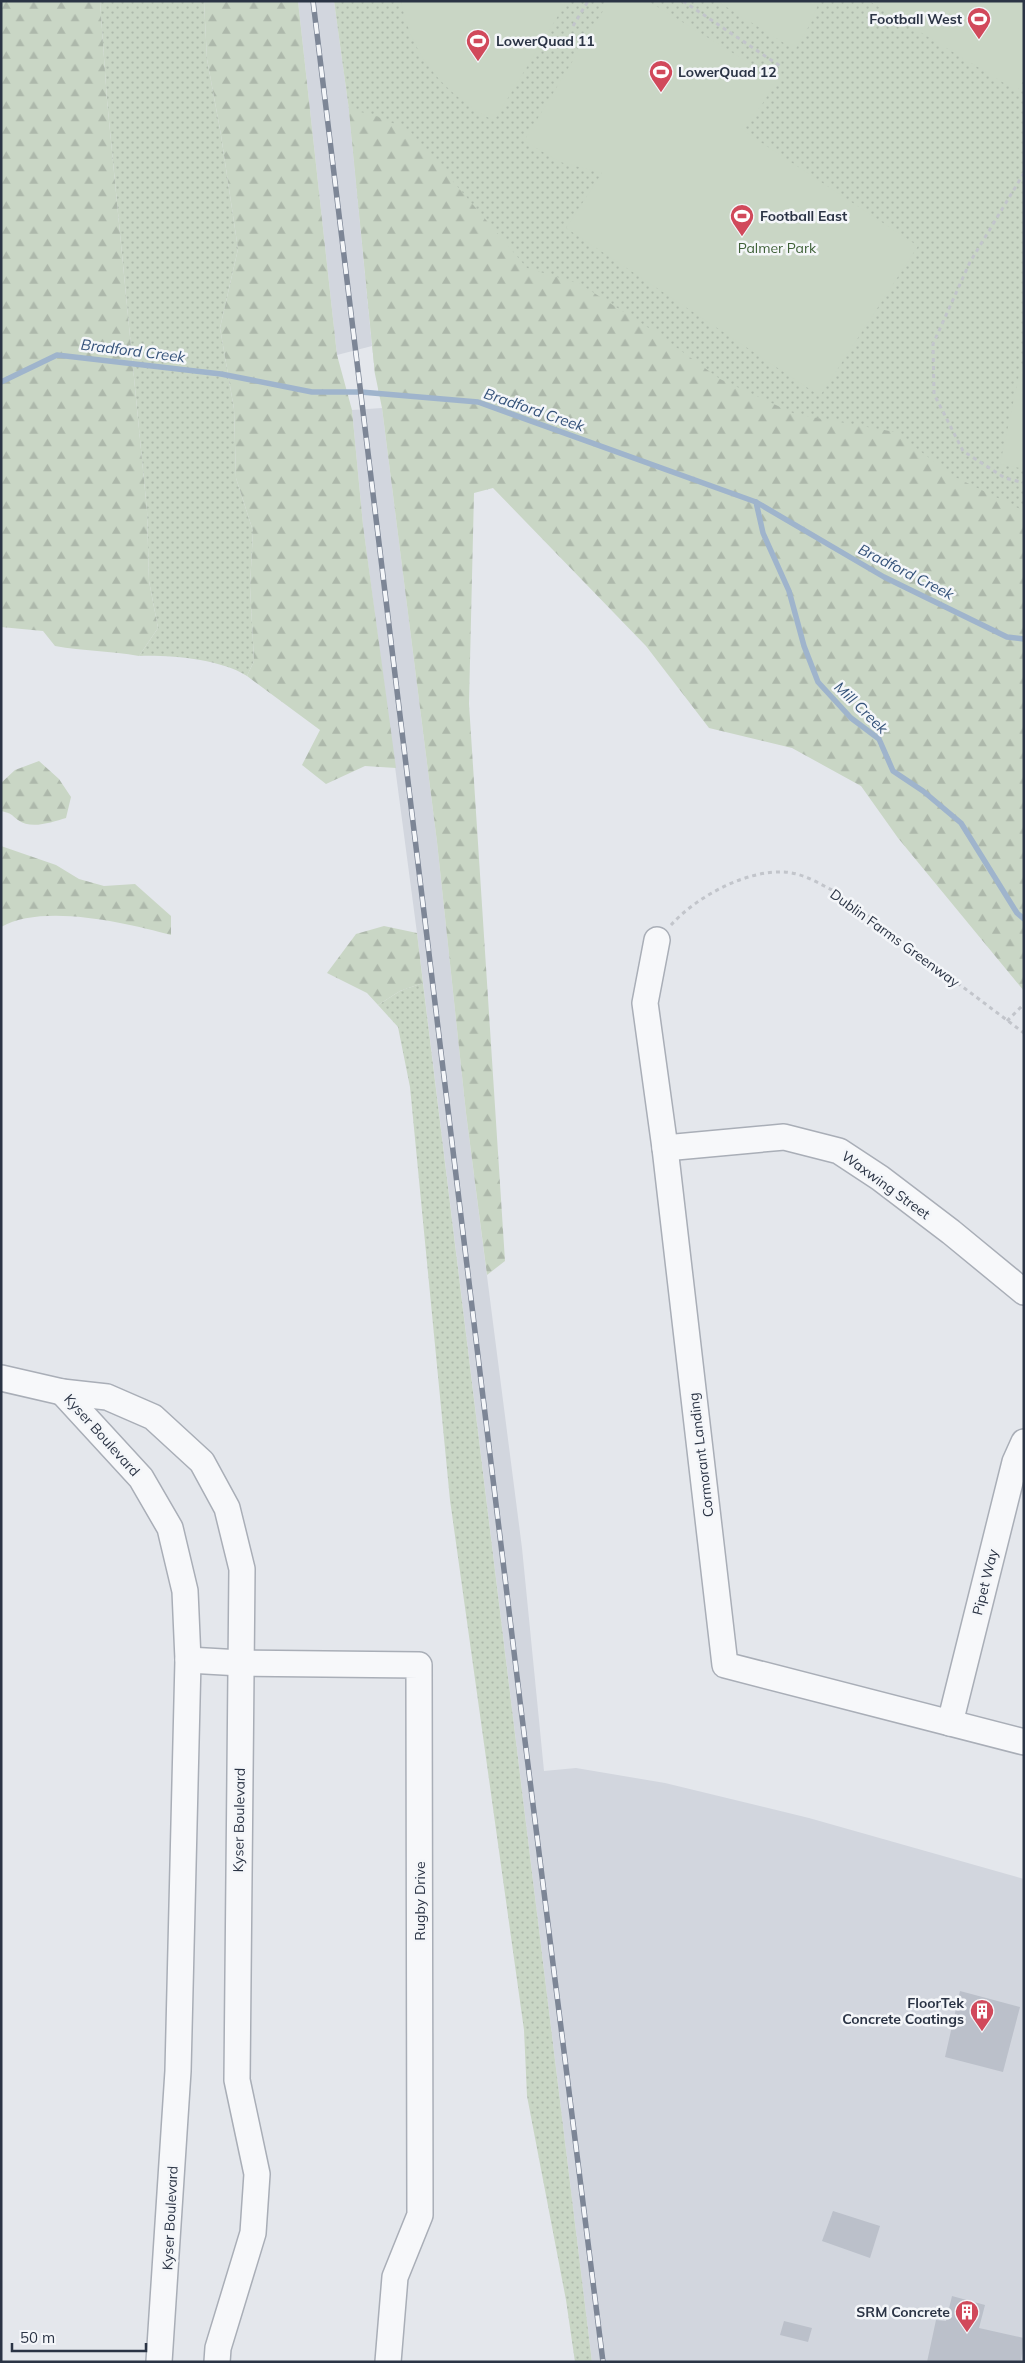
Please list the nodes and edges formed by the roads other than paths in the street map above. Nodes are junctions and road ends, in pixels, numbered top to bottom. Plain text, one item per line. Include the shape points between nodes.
1 (657, 940) road end
2 (665, 1148) junction
3 (1024, 1292) edge
4 (1, 1378) edge
5 (62, 1392) junction
6 (1024, 1442) edge
7 (188, 1660) junction
8 (241, 1663) junction
9 (950, 1723) junction
10 (1024, 1742) edge
11 (159, 2362) edge
12 (217, 2362) edge
13 (388, 2362) edge

1 - 2 street, Cormorant Landing via 645,1003
2 - 3 street, Waxwing Street via 784,1138 839,1151 911,1202
2 - 9 street, Cormorant Landing via 725,1665
4 - 5 street
5 - 7 street, Kyser Boulevard via 141,1478 170,1528 185,1590
5 - 8 street, Kyser Boulevard via 107,1397 153,1417 202,1462 227,1508 242,1569
6 - 9 street, Pipet Way via 1015,1462
7 - 8 street, Rugby Drive
7 - 11 street, Kyser Boulevard via 178,2071
8 - 12 street, Kyser Boulevard via 237,2080 257,2174 253,2233 218,2348
8 - 13 street, Rugby Drive via 419,1665 420,2215 395,2277
9 - 10 street, Cormorant Landing

